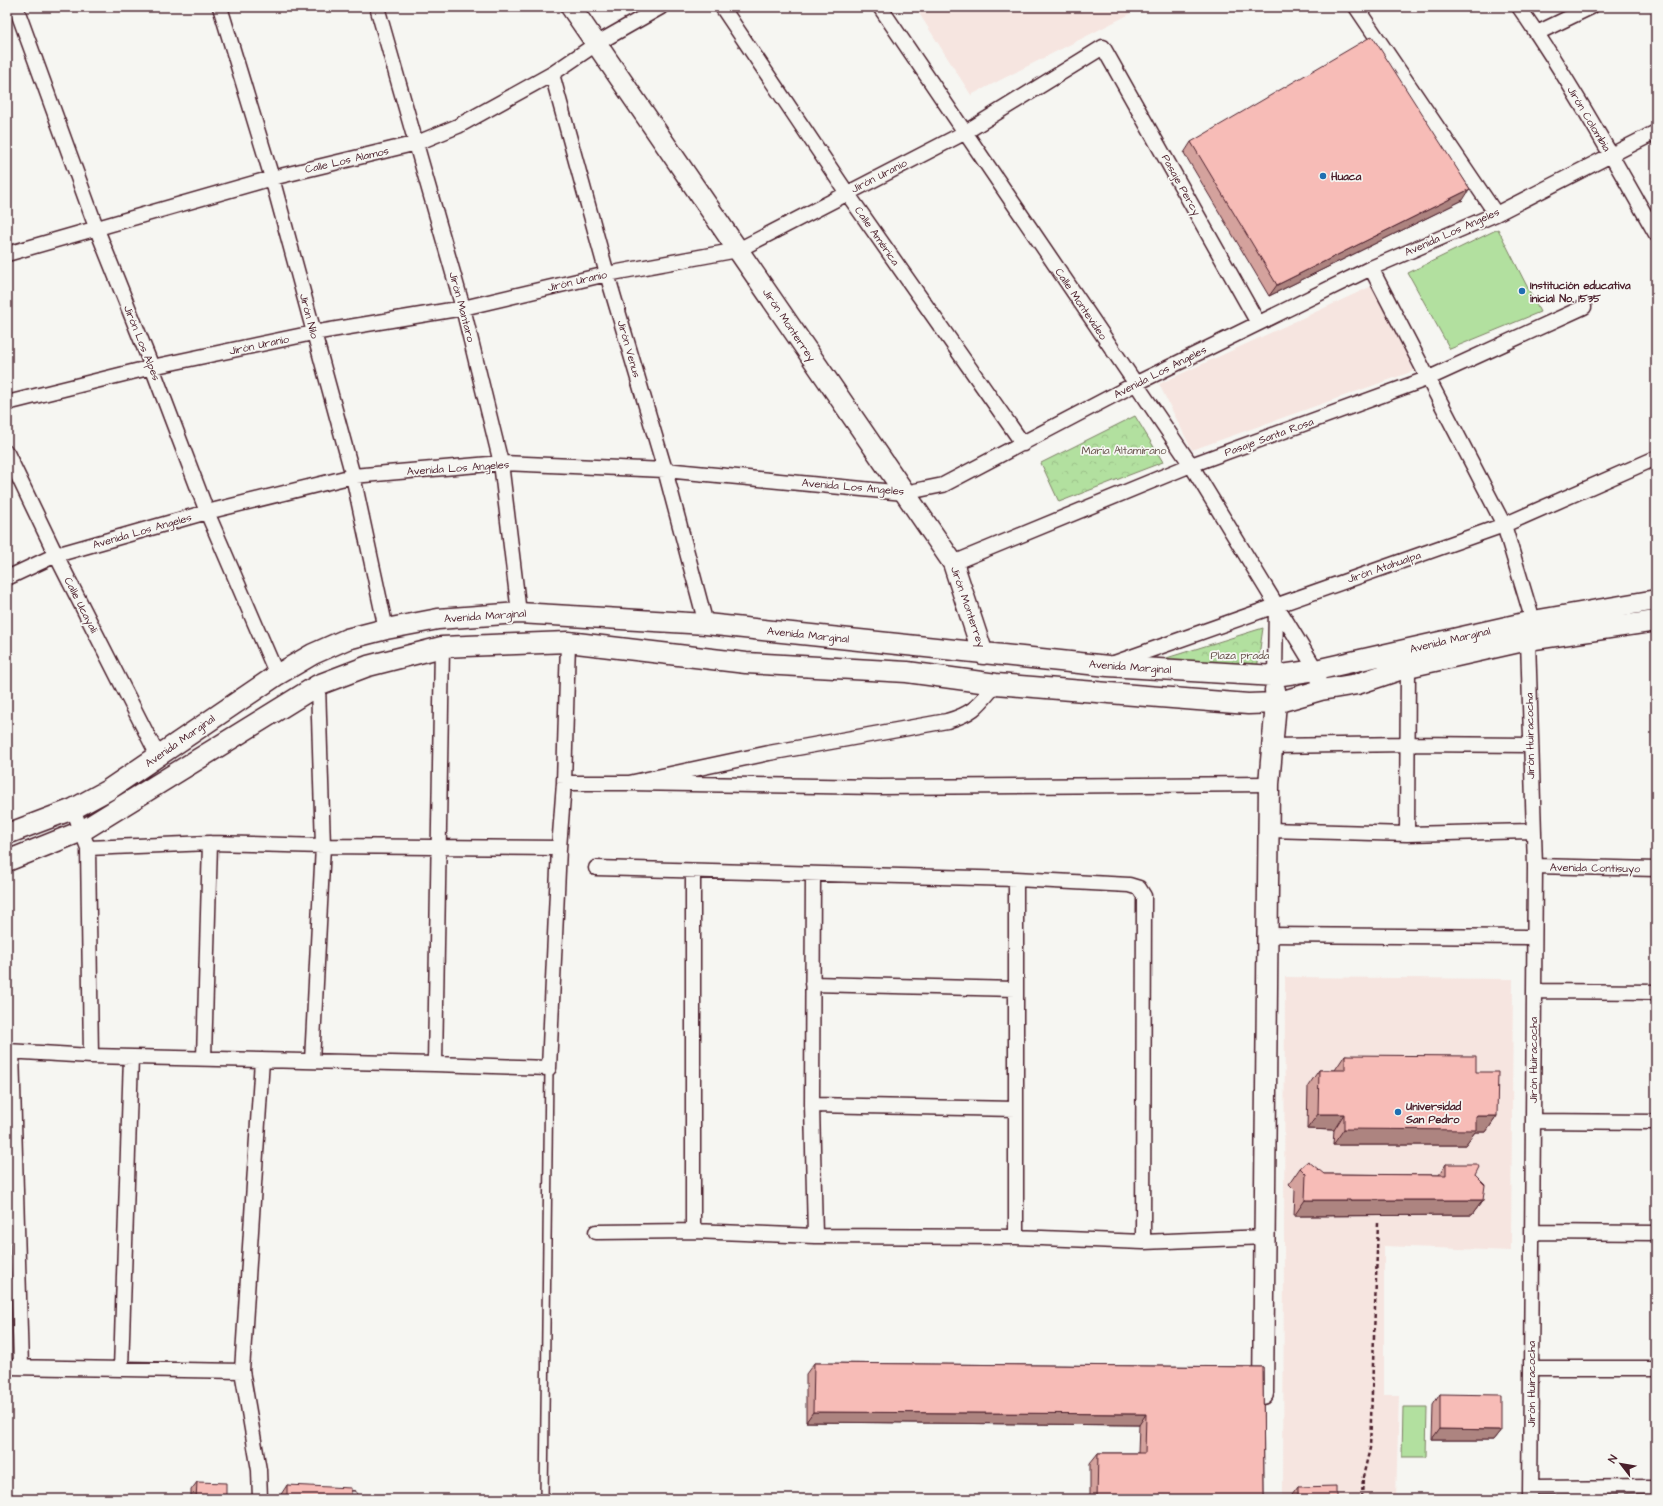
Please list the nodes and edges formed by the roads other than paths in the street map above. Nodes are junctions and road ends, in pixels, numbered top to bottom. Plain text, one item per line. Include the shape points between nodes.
1 (16, 7) edge
2 (220, 7) edge
3 (377, 7) edge
4 (571, 7) edge
5 (661, 7) edge
6 (722, 7) edge
7 (880, 7) edge
8 (1356, 7) edge
9 (1518, 7) edge
10 (1591, 7) edge
11 (1537, 33) junction
12 (596, 44) junction
13 (1103, 47) joint
14 (552, 74) junction
15 (1656, 132) edge
16 (964, 133) junction
17 (417, 143) junction
18 (1611, 154) junction
19 (272, 178) junction
20 (847, 193) junction
21 (1496, 214) junction
22 (96, 228) junction
23 (1656, 234) edge
24 (738, 250) junction
25 (7, 254) edge
26 (1371, 268) junction
27 (607, 274) junction
28 (1584, 307) dead end
29 (463, 308) junction
30 (1258, 323) junction
31 (313, 333) junction
32 (152, 367) junction
33 (1428, 378) junction
34 (1135, 384) junction
35 (7, 403) edge
36 (1023, 444) junction
37 (7, 453) edge
38 (1656, 458) edge
39 (501, 463) junction
40 (1191, 465) junction
41 (665, 470) junction
42 (353, 476) junction
43 (904, 493) junction
44 (207, 512) junction
45 (1504, 525) junction
46 (56, 556) junction
47 (953, 563) junction
48 (7, 578) edge
49 (1656, 600) edge
50 (1276, 605) junction
51 (519, 613) junction
52 (1656, 621) edge
53 (706, 624) junction
54 (386, 629) junction
55 (1531, 630) junction
56 (568, 642) junction
57 (442, 647) junction
58 (984, 654) junction
59 (1108, 666) junction
60 (1408, 667) junction
61 (1316, 670) junction
62 (277, 675) junction
63 (1275, 676) junction
64 (996, 684) junction
65 (318, 685) junction
66 (1322, 690) junction
67 (1276, 703) junction
68 (1408, 744) junction
69 (1530, 745) junction
70 (1272, 746) junction
71 (158, 756) junction
72 (564, 783) junction
73 (629, 783) junction
74 (1269, 784) junction
75 (73, 809) junction
76 (1269, 830) junction
77 (1533, 831) junction
78 (7, 834) edge
79 (1407, 834) junction
80 (85, 840) junction
81 (210, 843) junction
82 (323, 846) junction
83 (438, 848) junction
84 (559, 848) junction
85 (7, 861) edge
86 (1535, 866) junction
87 (596, 868) dead end
88 (1656, 869) edge
89 (693, 871) junction
90 (812, 874) junction
91 (1016, 879) junction
92 (1268, 935) junction
93 (1533, 937) junction
94 (812, 984) junction
95 (1016, 989) junction
96 (1534, 991) junction
97 (1656, 992) edge
98 (10, 1051) edge
99 (91, 1056) junction
100 (131, 1057) junction
101 (204, 1058) junction
102 (262, 1060) junction
103 (312, 1061) junction
104 (435, 1064) junction
105 (549, 1068) junction
106 (812, 1105) junction
107 (1016, 1109) junction
108 (1533, 1121) junction
109 (1656, 1122) edge
110 (694, 1231) junction
111 (596, 1232) dead end
112 (1532, 1232) junction
113 (1656, 1233) edge
114 (815, 1236) junction
115 (1016, 1237) junction
116 (1264, 1237) junction
117 (1143, 1242) junction
118 (7, 1367) edge
119 (21, 1367) junction
120 (1532, 1368) junction
121 (1656, 1368) edge
122 (121, 1369) junction
123 (242, 1371) junction
124 (1263, 1412) edge
125 (1656, 1487) edge
126 (1530, 1494) edge
127 (260, 1499) edge
128 (544, 1499) edge

1 - 22 street, Jirón Los Alpes
2 - 19 street, Jirón Nilo
3 - 17 street, Jirón Mantaro
4 - 12 main road, Jirón Monterrey
5 - 12 street, Calle Los Alamos
6 - 20 street, Calle América
7 - 16 street, Calle Montevideo
8 - 21 street
9 - 11 street, Jirón Colombia
10 - 11 street
11 - 18 street, Jirón Colombia
12 - 14 street, Calle Los Alamos
12 - 24 main road, Jirón Monterrey
13 - 16 street, Jirón Uranio
13 - 30 street, Pasaje Percy
14 - 17 street, Calle Los Alamos via 458,126
14 - 27 street, Jirón Venus
15 - 18 street, Avenida Los Angeles
16 - 20 street, Jirón Uranio
16 - 34 street, Calle Montevideo
17 - 19 street, Calle Los Alamos
17 - 29 street, Jirón Mantaro
18 - 21 street, Avenida Los Angeles
18 - 23 street, Jirón Colombia
19 - 22 street, Calle Los Alamos
19 - 31 street, Jirón Nilo
20 - 24 street, Jirón Uranio
20 - 36 street, Calle América
21 - 26 street, Avenida Los Angeles
22 - 25 street, Calle Los Alamos
22 - 32 street, Jirón Los Alpes
24 - 27 street, Jirón Uranio
24 - 43 main road, Jirón Monterrey
26 - 30 street, Avenida Los Angeles
26 - 33 street, Jirón Huiracocha
27 - 29 street, Jirón Uranio
27 - 41 street, Jirón Venus
28 - 33 street, Pasaje Santa Rosa
29 - 31 street, Jirón Uranio
29 - 39 street, Jirón Mantaro
30 - 34 street, Avenida Los Angeles
31 - 32 street, Jirón Uranio
31 - 42 street, Jirón Nilo
32 - 35 street, Jirón Uranio
32 - 44 street, Jirón Los Alpes
33 - 40 street, Pasaje Santa Rosa
33 - 45 street, Jirón Huiracocha
34 - 36 street, Avenida Los Angeles
34 - 40 street, Calle Montevideo
36 - 43 street, Avenida Los Angeles via 943,485
37 - 46 street, Calle Ucayali
38 - 45 street, Jirón Atahualpa
39 - 41 street, Avenida Los Angeles
39 - 42 street, Avenida Los Angeles
39 - 51 street, Jirón Mantaro
40 - 47 street, Pasaje Santa Rosa
40 - 50 street, Calle Montevideo
41 - 43 street, Avenida Los Angeles
41 - 53 street, Jirón Venus
42 - 44 street, Avenida Los Angeles
42 - 54 street, Jirón Nilo
43 - 47 main road, Jirón Monterrey
44 - 46 street, Avenida Los Angeles
44 - 62 street, Jirón Los Alpes
45 - 50 street, Jirón Atahualpa
45 - 55 street, Jirón Huiracocha
46 - 48 street, Avenida Los Angeles
46 - 71 street, Calle Ucayali
47 - 58 main road, Jirón Monterrey
49 - 55 main road, Avenida Marginal
50 - 59 street, Jirón Atahualpa
50 - 61 street, Calle Montevideo
50 - 63 street
51 - 53 main road, Avenida Marginal
51 - 54 main road, Avenida Marginal via 438,619
52 - 55 main road, Avenida Marginal
53 - 58 main road, Avenida Marginal
54 - 62 main road, Avenida Marginal via 347,639 313,654
55 - 60 main road, Avenida Marginal
55 - 61 main road, Avenida Marginal
55 - 69 street, Jirón Huiracocha
56 - 57 main road, Avenida Marginal
56 - 64 main road, Avenida Marginal via 746,662 907,672
56 - 72 street
57 - 65 main road, Avenida Marginal via 368,666
57 - 83 street
58 - 59 main road, Avenida Marginal
59 - 63 main road, Avenida Marginal
60 - 66 main road, Avenida Marginal via 1357,684
60 - 68 street
61 - 63 main road, Avenida Marginal
61 - 66 street, Calle Montevideo
62 - 71 main road, Avenida Marginal
63 - 67 main road
64 - 67 main road, Avenida Marginal via 1248,704
64 - 73 street via 978,707 963,716 947,721 770,753
65 - 80 main road, Avenida Marginal
65 - 82 street
66 - 67 main road, Avenida Marginal
67 - 70 main road
68 - 69 street
68 - 70 street
68 - 79 street
69 - 77 street, Jirón Huiracocha
70 - 74 main road
71 - 75 main road, Avenida Marginal via 108,790
72 - 73 street
72 - 84 street
73 - 74 street via 878,787
74 - 76 main road
75 - 78 main road, Avenida Marginal
75 - 80 street
76 - 79 street
76 - 92 main road
77 - 79 street
77 - 86 street, Jirón Huiracocha
80 - 81 street
80 - 85 main road, Avenida Marginal
80 - 99 street
81 - 82 street
81 - 101 street
82 - 83 street
82 - 103 street
83 - 84 street
83 - 104 street
84 - 105 street
86 - 88 street, Avenida Contisuyo
86 - 93 street, Jirón Huiracocha
87 - 89 street
89 - 90 street
89 - 110 street
90 - 91 street
90 - 94 street
91 - 95 street
91 - 117 street via 1129,885 1139,888 1144,896
92 - 93 street
92 - 116 main road
93 - 96 street, Jirón Huiracocha
94 - 95 street
94 - 106 street
95 - 107 street
96 - 97 street
96 - 108 street, Jirón Huiracocha
98 - 99 street
98 - 119 street
99 - 100 street
100 - 101 street
100 - 122 street
101 - 102 street
102 - 103 street
102 - 123 street
103 - 104 street
104 - 105 street
105 - 128 lane
106 - 107 street
106 - 114 street
107 - 115 street
108 - 109 street
108 - 112 street, Jirón Huiracocha
110 - 111 street
110 - 114 street
112 - 113 street
112 - 120 street, Jirón Huiracocha
114 - 115 street
115 - 117 street
116 - 117 street
116 - 124 main road
118 - 119 street
119 - 122 street
120 - 121 street
120 - 126 street, Jirón Huiracocha
122 - 123 street
123 - 127 street via 259,1470
125 - 126 street

